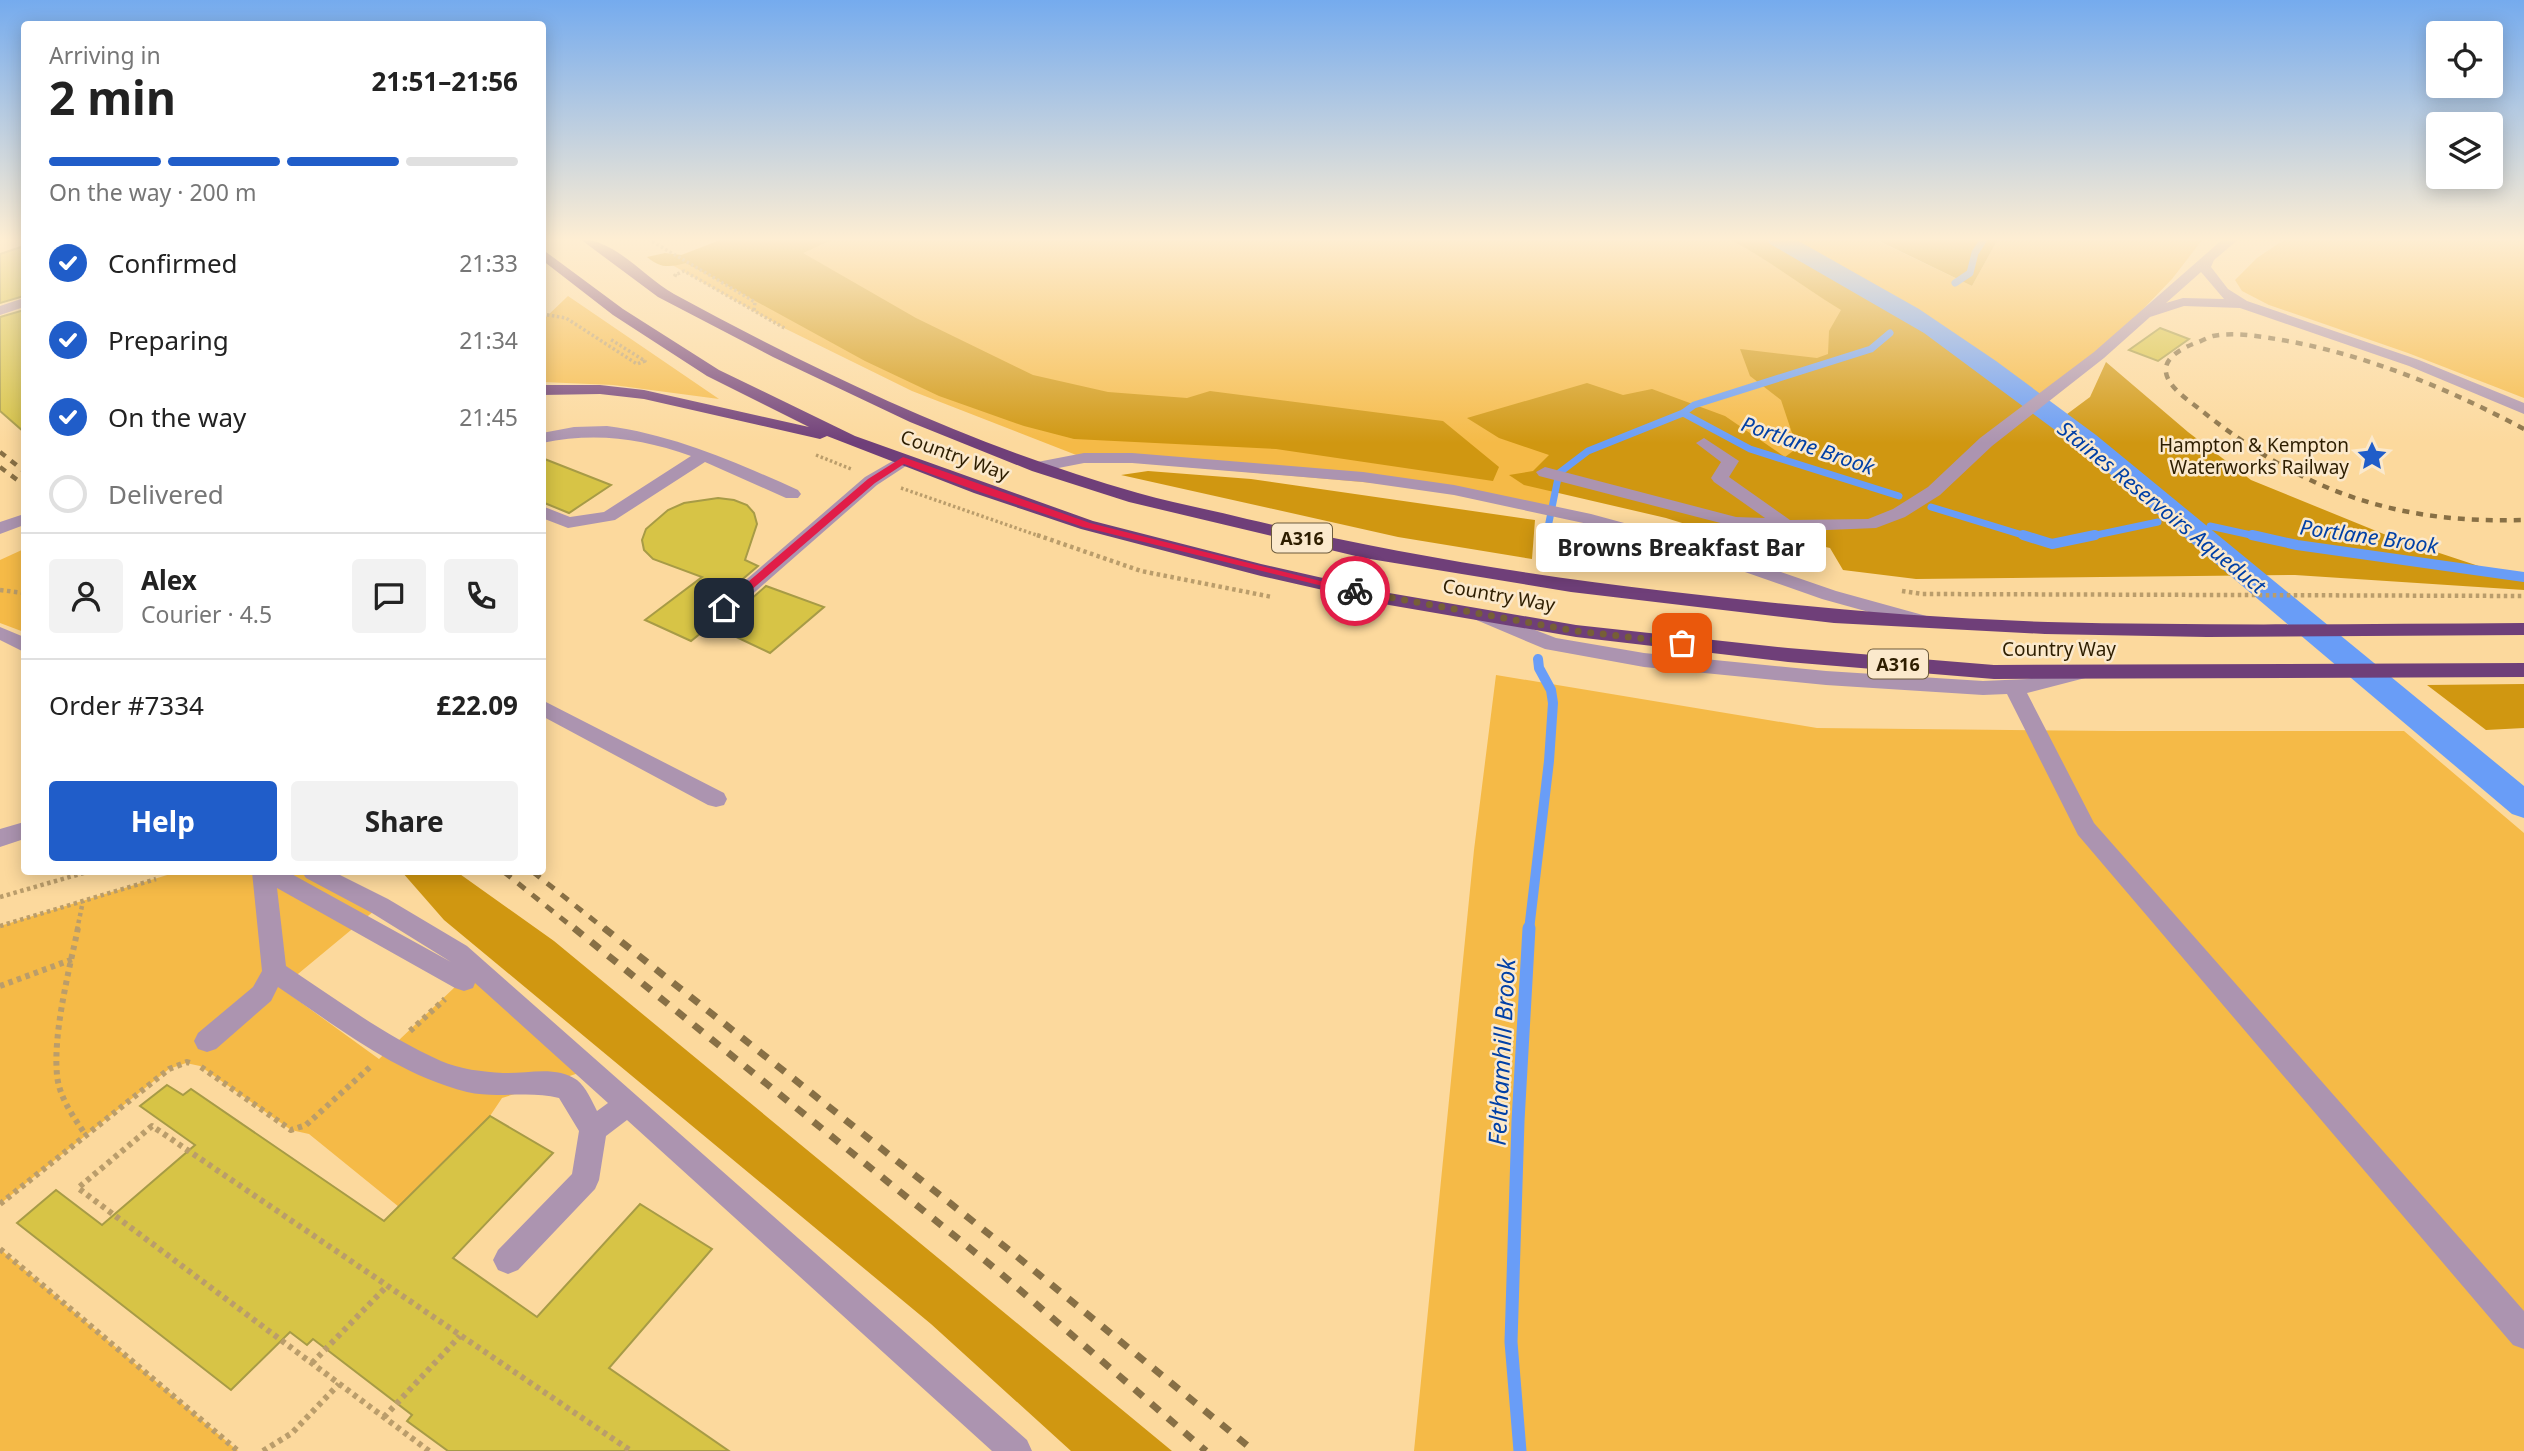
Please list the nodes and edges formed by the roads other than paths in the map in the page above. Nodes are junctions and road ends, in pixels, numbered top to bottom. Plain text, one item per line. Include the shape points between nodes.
1 (611, 307) edge
2 (687, 307) edge
3 (2152, 307) edge
4 (2170, 307) edge
5 (2250, 307) edge
6 (2139, 318) junction
7 (546, 390) edge
8 (2524, 410) edge
9 (546, 437) edge
10 (849, 440) junction
11 (1704, 443) dead end
12 (705, 455) junction
13 (903, 460) junction
14 (1038, 467) junction
15 (1545, 472) dead end
16 (792, 494) dead end
17 (546, 513) edge
18 (1787, 525) junction
19 (724, 608) dead end
20 (1481, 615) junction
21 (1931, 623) junction
22 (2524, 629) edge
23 (0, 634) edge
24 (21, 644) edge
25 (2524, 670) edge
26 (2082, 672) junction
27 (2014, 687) junction
28 (546, 708) edge
29 (716, 799) dead end
30 (21, 832) edge
31 (0, 838) edge
32 (267, 875) edge
33 (272, 875) edge
34 (319, 875) edge
35 (274, 971) junction
36 (464, 981) road end
37 (207, 1041) dead end
38 (588, 1070) junction
39 (548, 1083) junction
40 (626, 1105) junction
41 (593, 1129) junction
42 (508, 1260) dead end
43 (2524, 1334) edge
44 (1016, 1451) edge

1 - 10 highway, Country Way / A316 via 713,373
2 - 14 highway, Country Way / A316 via 916,419
3 - 6 lane
4 - 6 lane
5 - 8 lane via 2414,363
6 - 18 lane via 2099,355 1986,442 1934,491 1899,513 1870,524
7 - 10 highway via 615,390 689,402
9 - 12 lane via 615,432 654,438
10 - 13 highway, Country Way / A316
11 - 18 lane via 1730,461 1720,478
12 - 16 lane
12 - 17 lane via 609,516 568,523
13 - 19 lane via 872,481
13 - 20 highway, Country Way / A316 via 1087,525 1274,573
14 - 21 highway, Country Way / A316 via 1148,501 1391,556 1571,586 1834,617
14 - 21 lane via 1084,458 1132,458 1363,477 1454,490 1591,519 1688,546 1829,595
15 - 18 lane via 1736,522
20 - 26 highway, Country Way / A316 via 1576,631 1788,655 1994,672
20 - 27 lane via 1552,644 1644,660 1826,678
21 - 22 highway, Country Way / A316 via 2207,632
23 - 24 lane
25 - 26 highway, Country Way / A316
26 - 27 lane
27 - 43 lane via 2086,828
28 - 29 lane
30 - 31 lane
32 - 35 lane
33 - 36 lane
34 - 38 lane via 458,953
35 - 37 lane via 262,994
35 - 39 lane via 391,1049 438,1072 504,1085
38 - 39 lane
38 - 40 lane
39 - 41 lane via 568,1088
40 - 41 lane
40 - 44 lane
41 - 42 lane via 585,1180

